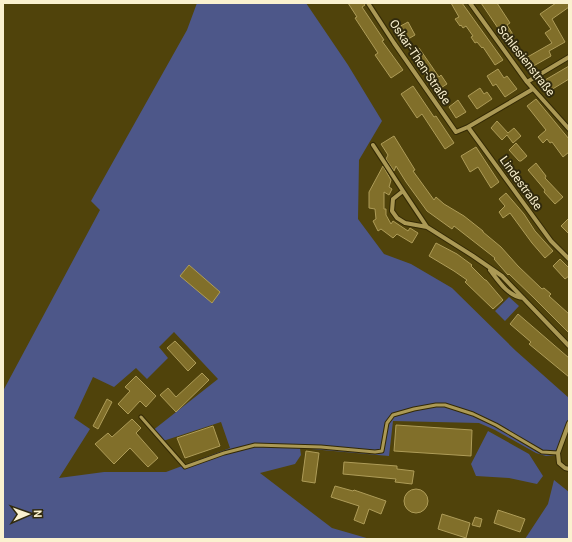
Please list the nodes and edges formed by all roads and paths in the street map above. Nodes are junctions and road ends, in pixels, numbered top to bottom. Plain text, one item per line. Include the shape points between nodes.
1 (368, 3) edge
2 (470, 3) edge
3 (569, 57) edge
4 (527, 82) junction
5 (533, 89) junction
6 (468, 127) junction
7 (569, 129) edge
8 (373, 145) dead end
9 (403, 191) junction
10 (427, 227) junction
11 (569, 259) edge
12 (569, 346) edge
13 (141, 417) dead end
14 (569, 423) edge
15 (558, 453) junction
16 (569, 469) edge

1 - 6 street, Oskar-Then-Straße via 456,132
2 - 4 street, Schlesienstraße
3 - 4 street
4 - 5 street, Schlesienstraße
5 - 6 street
5 - 7 street, Schlesienstraße
6 - 11 street, Lindestraße via 551,241
8 - 9 street
9 - 10 street
9 - 10 street via 393,199 392,211 405,223
10 - 12 street via 502,276
13 - 15 lane via 185,467 255,445 382,451 387,423 393,415 436,405 445,405 473,414 542,452
14 - 15 street
15 - 16 street via 559,463

